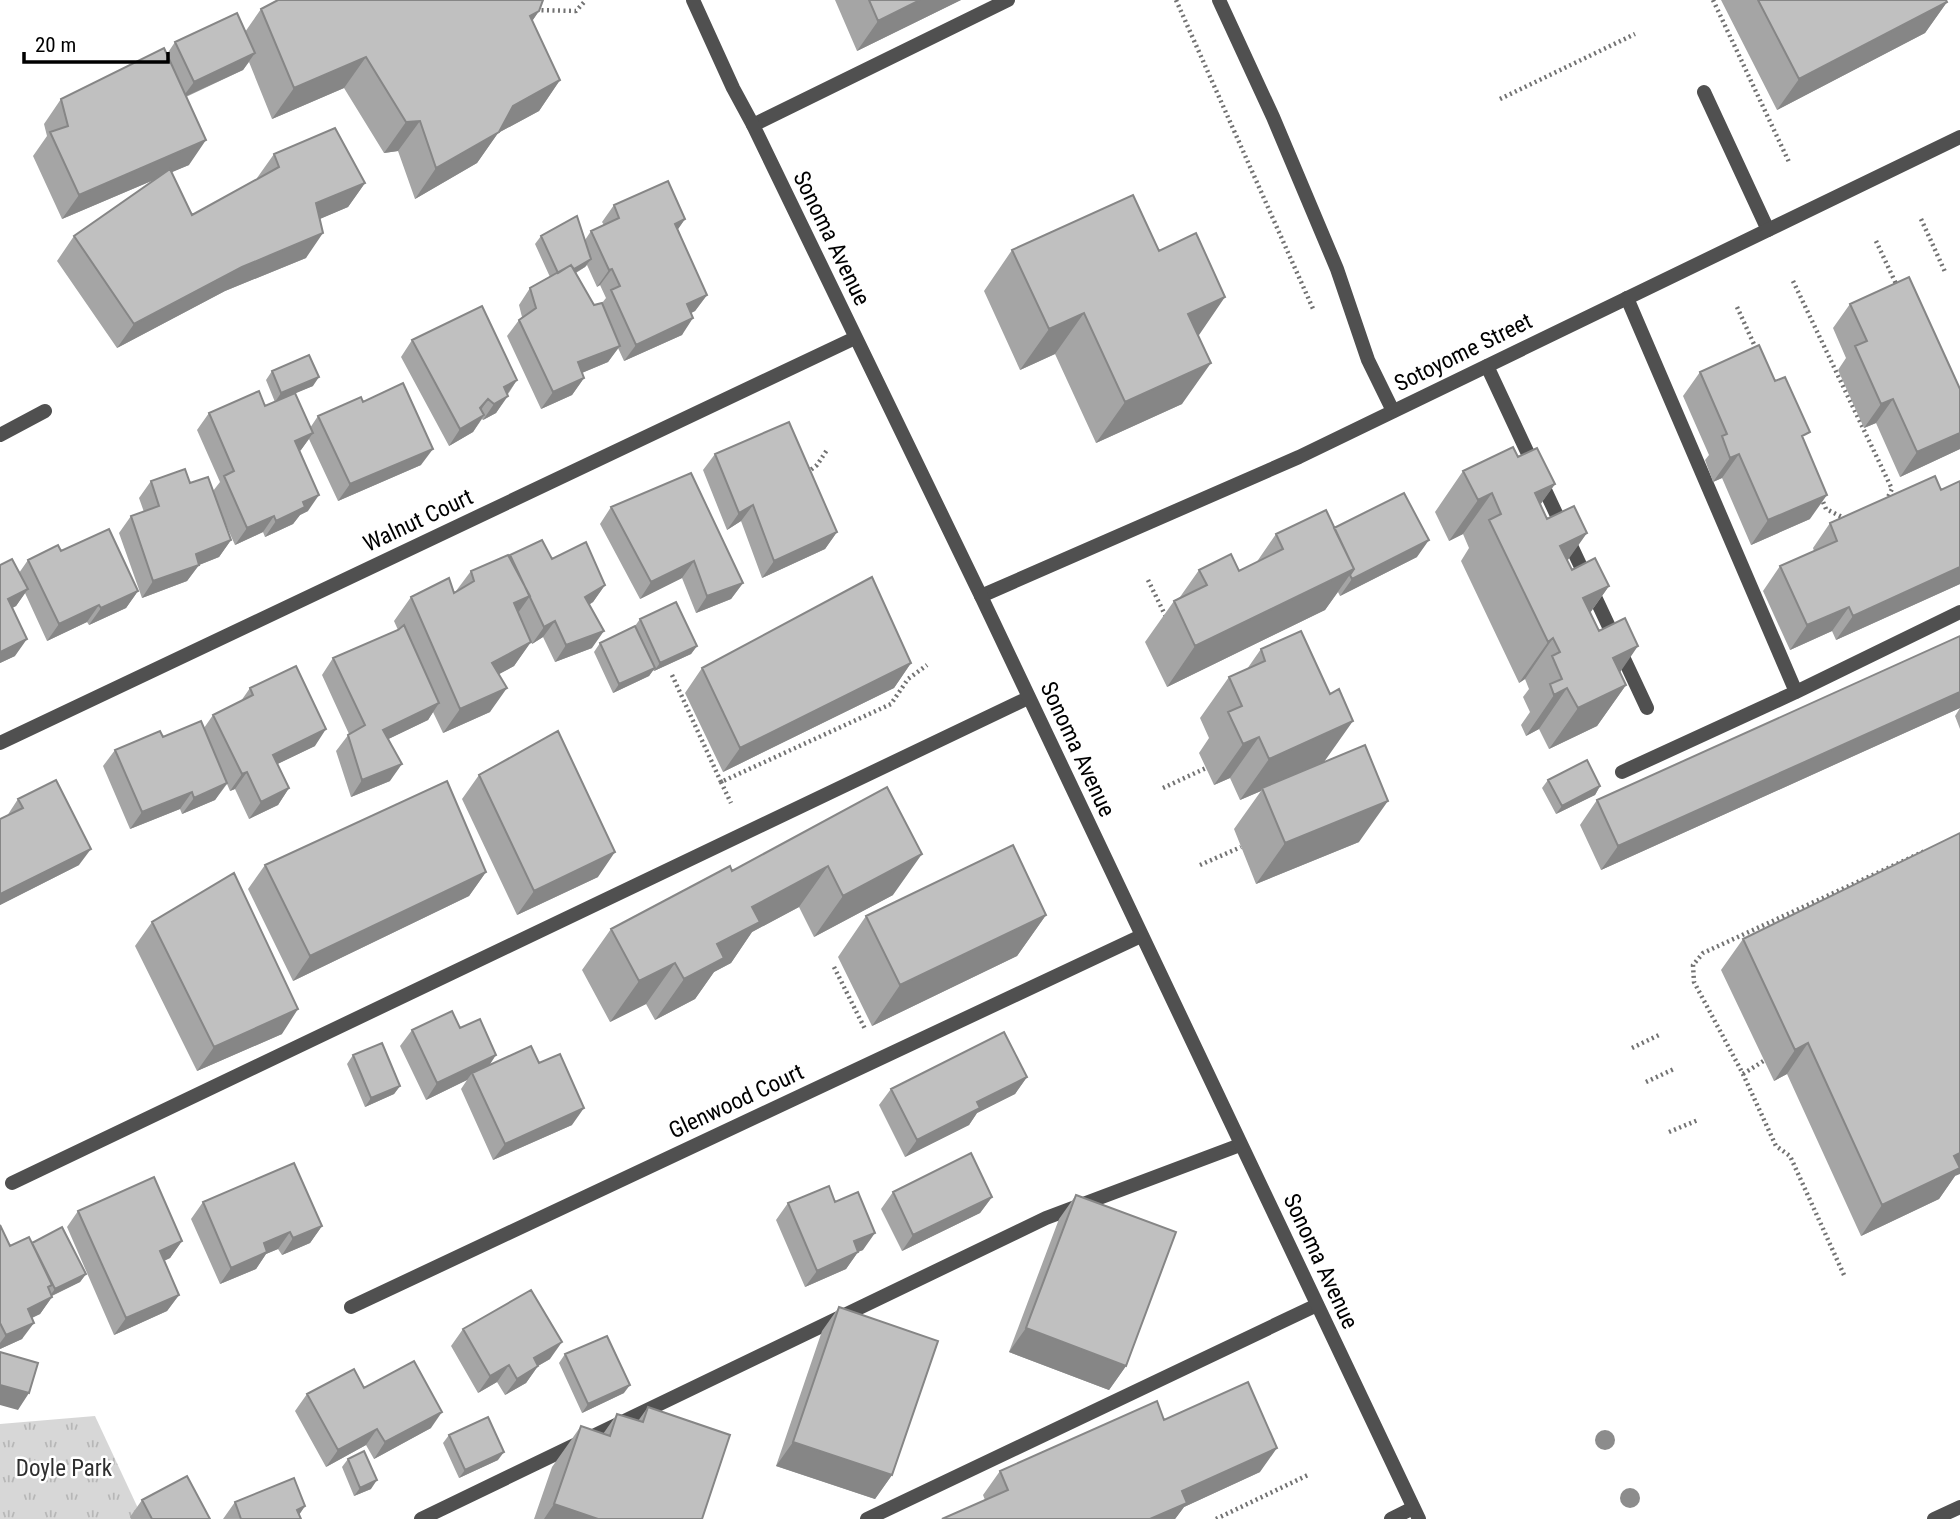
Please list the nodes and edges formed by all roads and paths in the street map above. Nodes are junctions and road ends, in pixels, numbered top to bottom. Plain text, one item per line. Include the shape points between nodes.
1 (586, 0) edge
2 (693, 0) edge
3 (1009, 0) edge
4 (1176, 0) edge
5 (1219, 0) edge
6 (1713, 0) edge
7 (530, 10) edge
8 (1635, 34) dead end
9 (1704, 92) dead end
10 (1500, 99) dead end
11 (753, 125) junction
12 (1960, 137) edge
13 (1789, 162) dead end
14 (1921, 219) dead end
15 (1768, 230) junction
16 (1876, 241) dead end
17 (1946, 274) dead end
18 (1793, 281) dead end
19 (1898, 289) edge
20 (1627, 298) junction
21 (1738, 307) dead end
22 (1319, 323) dead end
23 (855, 338) junction
24 (1760, 357) edge
25 (1487, 366) junction
26 (45, 411) dead end
27 (1393, 411) junction
28 (0, 435) edge
29 (827, 450) dead end
30 (800, 476) edge
31 (1821, 496) edge
32 (1877, 505) edge
33 (1856, 515) edge
34 (1148, 580) dead end
35 (981, 596) junction
36 (1960, 611) edge
37 (1172, 629) edge
38 (928, 665) dead end
39 (672, 675) dead end
40 (1796, 692) junction
41 (1028, 698) junction
42 (1647, 708) dead end
43 (0, 743) edge
44 (1206, 768) dead end
45 (1622, 772) dead end
46 (721, 782) junction
47 (1163, 788) dead end
48 (734, 811) dead end
49 (1936, 846) edge
50 (1241, 847) dead end
51 (1200, 865) dead end
52 (1141, 936) junction
53 (834, 967) dead end
54 (879, 1028) dead end
55 (1661, 1034) dead end
56 (1632, 1048) dead end
57 (1765, 1060) dead end
58 (1674, 1069) dead end
59 (1743, 1074) junction
60 (1646, 1082) dead end
61 (1698, 1120) dead end
62 (1669, 1132) dead end
63 (1240, 1145) junction
64 (12, 1182) dead end
65 (1844, 1275) dead end
66 (1317, 1305) junction
67 (351, 1307) dead end
68 (1310, 1474) dead end
69 (1960, 1507) edge
70 (1416, 1514) edge
71 (421, 1519) edge
72 (867, 1519) edge
73 (1216, 1519) edge
74 (1391, 1519) edge
75 (1934, 1519) edge

1 - 7 path via 576,12
2 - 11 street, Sonoma Avenue
3 - 11 street
4 - 22 path
5 - 27 street via 1316,218 1368,360
6 - 13 path
8 - 10 path
9 - 15 street
11 - 23 street, Sonoma Avenue
12 - 15 street, Sotoyome Street
14 - 17 path
15 - 20 street, Sotoyome Street
16 - 19 path
18 - 32 path via 1892,489 1888,500
20 - 25 street, Sotoyome Street
20 - 40 street
21 - 24 path
23 - 35 street, Sonoma Avenue
23 - 43 street, Walnut Court
25 - 27 street, Sotoyome Street
25 - 42 street
26 - 28 street
27 - 35 street, Sotoyome Street
29 - 30 path via 817,465
31 - 33 path via 1826,509 1845,520
34 - 37 path
35 - 41 street, Sonoma Avenue
36 - 40 street
38 - 46 path via 908,679 891,704
39 - 46 path
40 - 45 street
41 - 52 street, Sonoma Avenue
41 - 64 street
44 - 47 path
46 - 48 path
49 - 59 path via 1703,953 1693,965 1695,982
50 - 51 path
52 - 63 street, Sonoma Avenue
52 - 67 street, Glenwood Court
53 - 54 path via 867,1033
55 - 56 path
57 - 59 path
58 - 60 path
59 - 65 path via 1776,1146 1790,1156
61 - 62 path
63 - 66 street, Sonoma Avenue
63 - 71 street via 1046,1219
66 - 70 street, Sonoma Avenue
66 - 72 street
68 - 73 path
69 - 75 street
70 - 74 street

